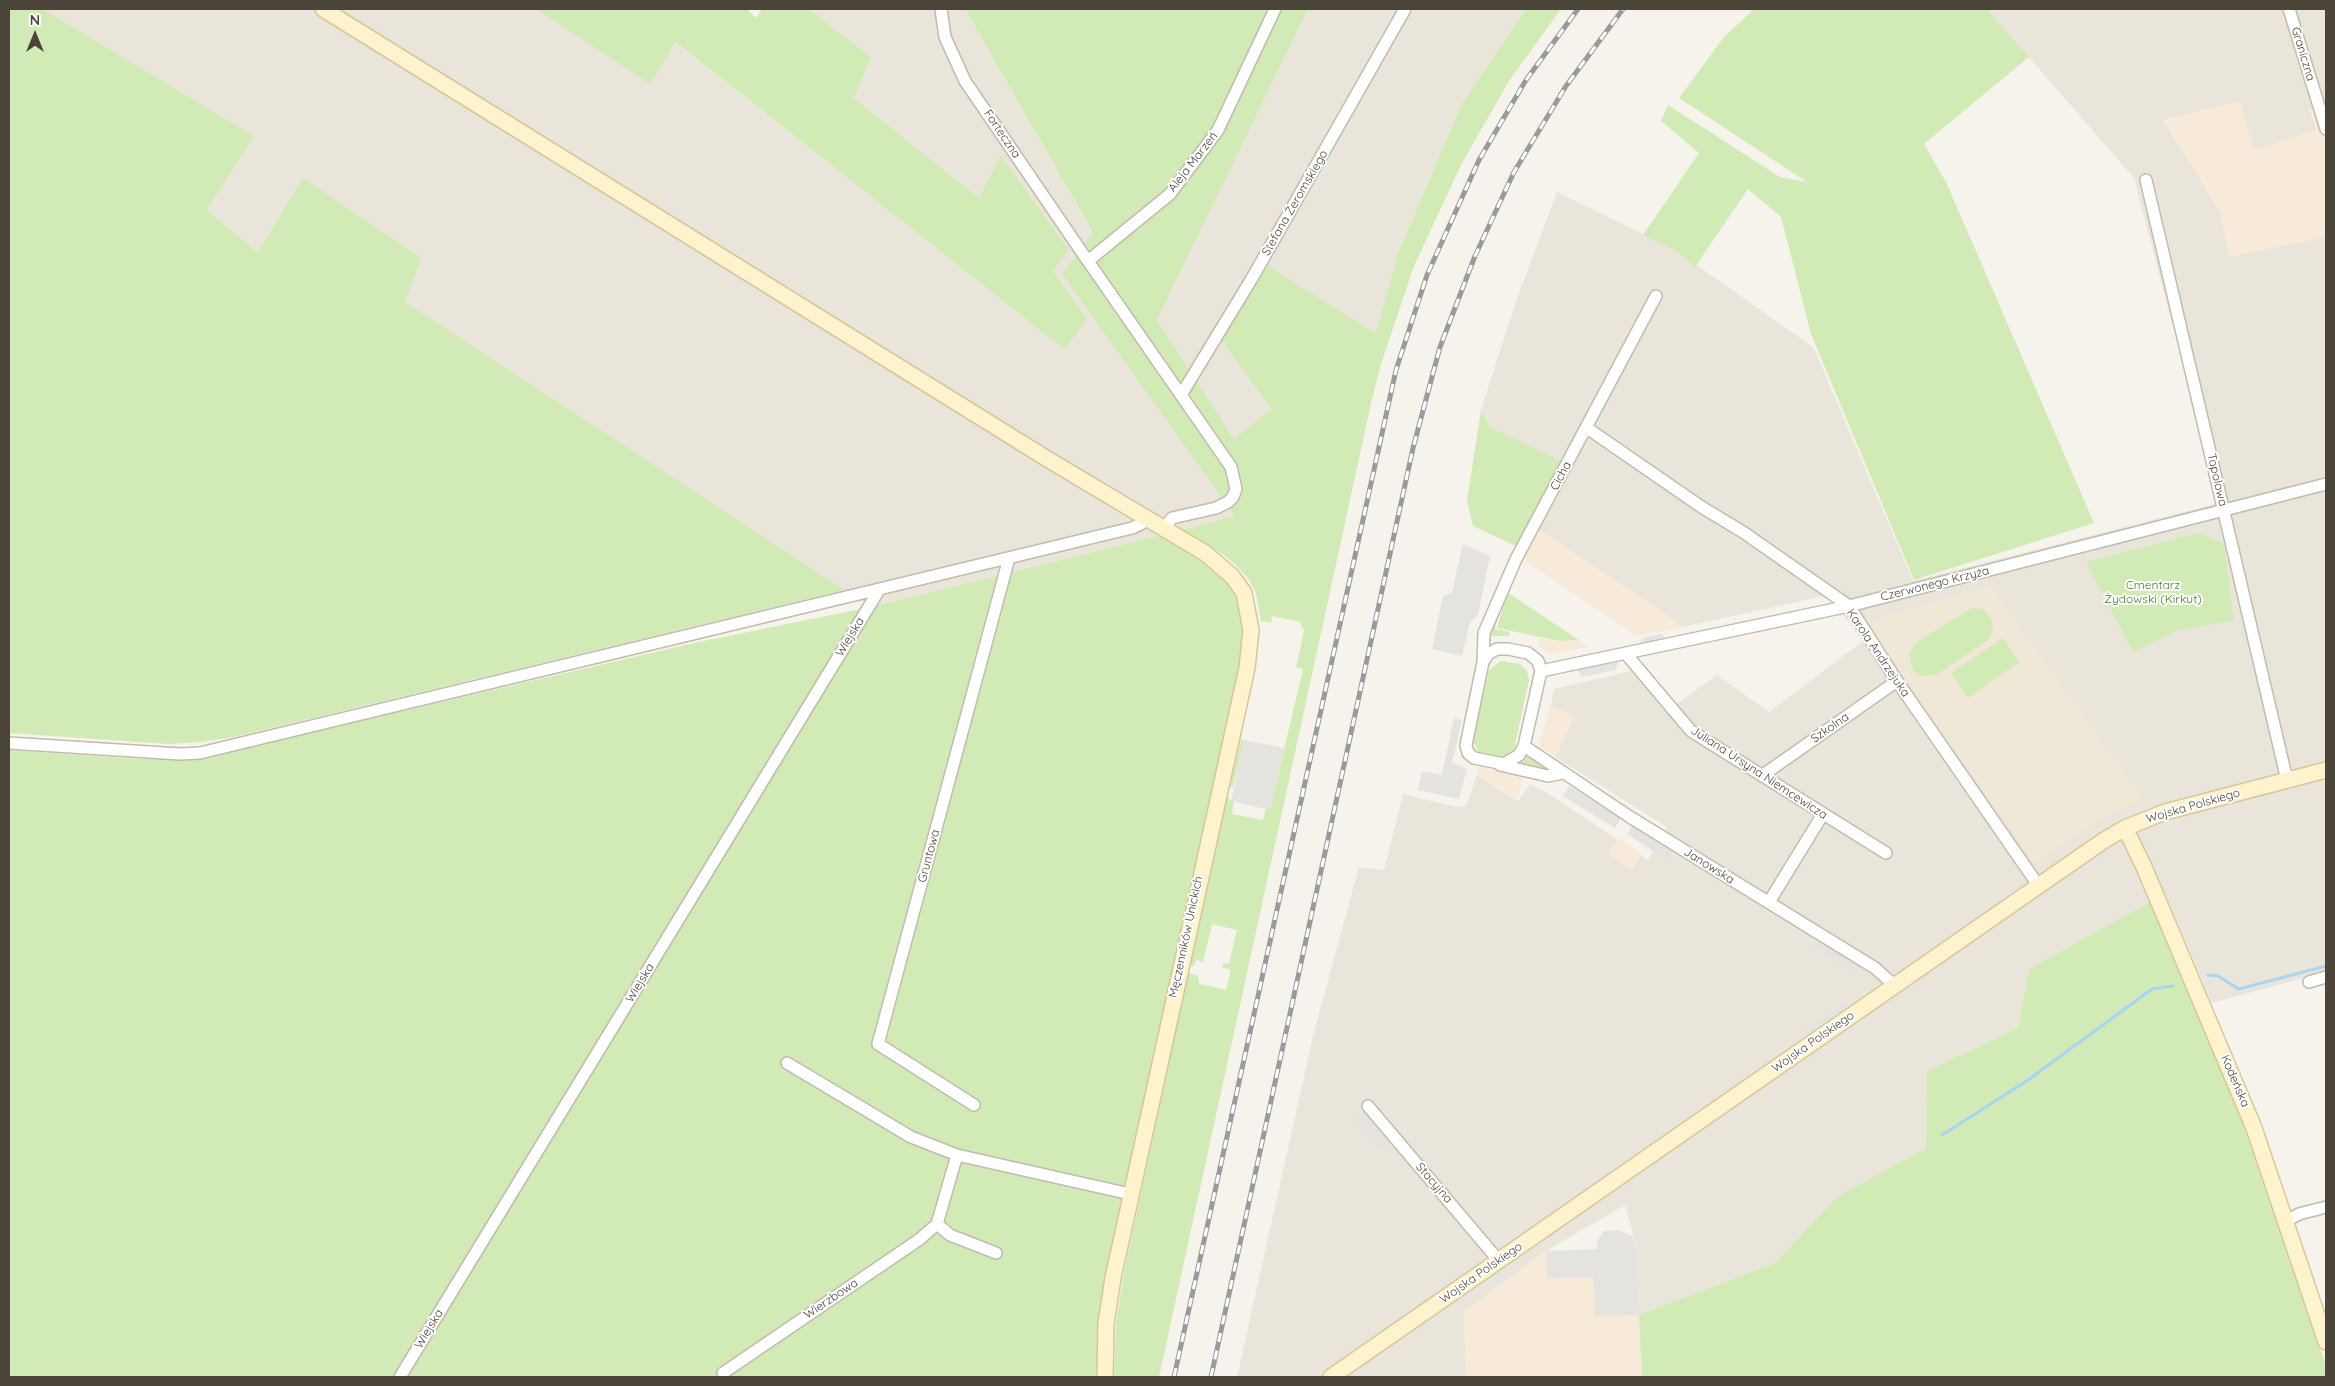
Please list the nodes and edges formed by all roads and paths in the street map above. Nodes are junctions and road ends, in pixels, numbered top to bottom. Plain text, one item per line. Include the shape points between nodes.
1 (323, 9) edge
2 (941, 9) edge
3 (1275, 9) edge
4 (1405, 9) edge
5 (2290, 9) edge
6 (2326, 129) edge
7 (2146, 180) dead end
8 (1088, 261) junction
9 (1656, 296) dead end
10 (1181, 395) junction
11 (1587, 428) junction
12 (2326, 484) edge
13 (2224, 510) junction
14 (1146, 518) junction
15 (1167, 531) junction
16 (1009, 558) junction
17 (879, 590) junction
18 (1849, 606) junction
19 (1626, 654) junction
20 (1483, 662) junction
21 (1541, 671) junction
22 (1897, 681) junction
23 (9, 742) edge
24 (1524, 746) junction
25 (1499, 764) junction
26 (2326, 770) edge
27 (1562, 773) junction
28 (1763, 775) junction
29 (2287, 780) junction
30 (1824, 814) junction
31 (2125, 828) junction
32 (1886, 854) dead end
33 (2038, 884) junction
34 (1769, 902) junction
35 (2326, 977) edge
36 (2310, 982) dead end
37 (1894, 985) junction
38 (787, 1064) dead end
39 (974, 1105) dead end
40 (1368, 1106) dead end
41 (957, 1155) junction
42 (1130, 1194) junction
43 (2326, 1207) edge
44 (2286, 1221) junction
45 (937, 1224) junction
46 (996, 1253) dead end
47 (1500, 1260) junction
48 (2326, 1342) edge
49 (722, 1373) dead end
50 (400, 1377) edge
51 (1105, 1377) edge
52 (1331, 1377) edge

1 - 14 main road, Męczenników Unickich
2 - 8 street, Forteczna via 945,37 966,81
3 - 8 street, Aleja Marzeń via 1218,130 1170,194
4 - 10 street, Stefana Żeromskiego via 1251,280
5 - 6 street, Graniczna
7 - 13 street, Topolowa
8 - 10 street, Forteczna
9 - 11 street, Cicha
10 - 15 street, Forteczna via 1231,467 1236,489 1228,502 1216,508 1172,518
11 - 18 street, Karola Andrzejuka
11 - 20 street, Cicha via 1516,559 1491,614 1484,634
12 - 13 street, Czerwonego Krzyża
13 - 18 street, Czerwonego Krzyża
13 - 29 street, Topolowa
14 - 15 main road, Męczenników Unickich
14 - 16 street via 1142,524 1132,528
15 - 42 main road, Męczenników Unickich via 1205,553 1232,576 1244,593 1251,620 1251,642
16 - 17 street
16 - 39 street, Gruntowa via 878,1044
17 - 23 street via 200,753
17 - 50 street, Wiejska
18 - 19 street, Czerwonego Krzyża
18 - 22 street, Karola Andrzejuka
19 - 21 street, Czerwonego Krzyża
19 - 28 street, Juliana Ursyna Niemcewicza via 1691,731
20 - 21 street via 1492,652 1508,649 1534,656
20 - 25 street, Cicha via 1466,744 1468,753 1474,758
21 - 24 street
22 - 28 street, Szkolna
22 - 33 street, Karola Andrzejuka
24 - 25 street via 1514,759
24 - 27 street, Janowska
25 - 27 street, Cicha via 1548,776
26 - 29 main road, Wojska Polskiego
27 - 34 street, Janowska
28 - 30 street, Juliana Ursyna Niemcewicza
29 - 31 main road, Wojska Polskiego via 2168,811
30 - 32 street, Juliana Ursyna Niemcewicza
30 - 34 street
31 - 33 main road, Wojska Polskiego
31 - 44 main road, Kodeńska via 2254,1128
33 - 37 main road, Wojska Polskiego
34 - 37 street, Janowska via 1875,968
35 - 36 street
37 - 47 main road, Wojska Polskiego
38 - 41 street via 911,1136
40 - 47 street, Stacyjna
41 - 42 street
41 - 45 street
42 - 51 main road, Męczenników Unickich via 1108,1309
43 - 44 street
44 - 48 main road, Kodeńska
45 - 46 street via 950,1235
45 - 49 street, Wierzbowa via 920,1239
47 - 52 main road, Wojska Polskiego

